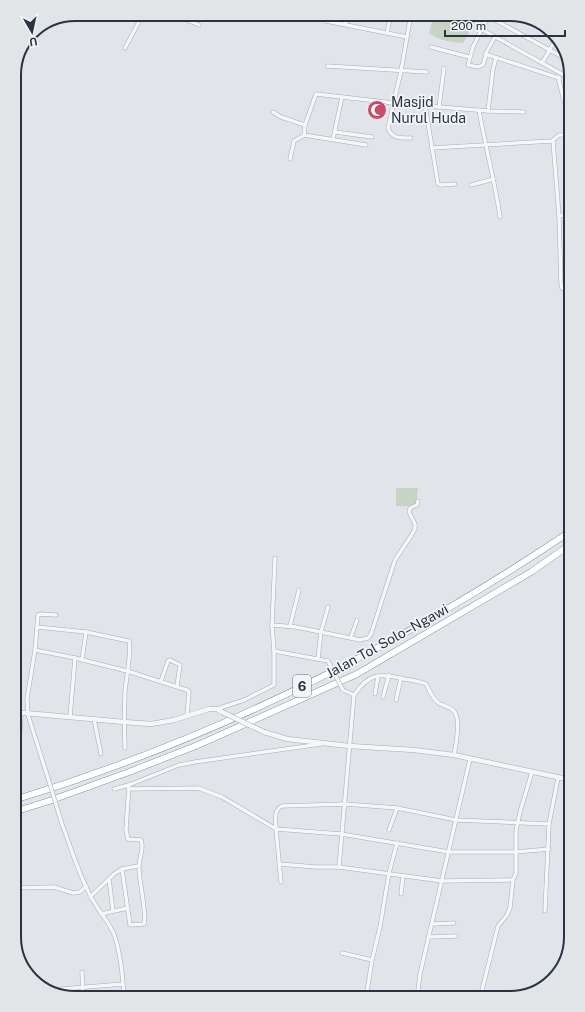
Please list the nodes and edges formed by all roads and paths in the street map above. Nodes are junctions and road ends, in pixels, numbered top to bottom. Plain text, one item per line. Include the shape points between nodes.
1 (139, 21) edge
2 (190, 21) edge
3 (326, 21) dead end
4 (347, 21) edge
5 (390, 21) edge
6 (410, 21) edge
7 (486, 21) edge
8 (499, 21) edge
9 (344, 24) junction
10 (200, 25) dead end
11 (481, 29) junction
12 (387, 33) junction
13 (495, 37) junction
14 (406, 38) junction
15 (554, 43) edge
16 (432, 47) dead end
17 (125, 48) dead end
18 (550, 50) junction
19 (486, 54) junction
20 (560, 56) edge
21 (469, 57) junction
22 (496, 58) junction
23 (542, 63) junction
24 (328, 66) dead end
25 (444, 68) dead end
26 (401, 71) junction
27 (427, 72) dead end
28 (560, 76) junction
29 (564, 77) edge
30 (564, 95) edge
31 (342, 97) junction
32 (394, 103) junction
33 (426, 105) junction
34 (440, 106) junction
35 (479, 110) junction
36 (488, 111) junction
37 (273, 112) dead end
38 (524, 112) dead end
39 (305, 125) junction
40 (335, 132) junction
41 (304, 135) junction
42 (564, 135) edge
43 (372, 137) dead end
44 (411, 138) dead end
45 (333, 139) junction
46 (554, 141) junction
47 (366, 145) dead end
48 (485, 146) junction
49 (431, 148) junction
50 (290, 159) dead end
51 (494, 179) junction
52 (455, 184) dead end
53 (471, 185) dead end
54 (564, 215) edge
55 (559, 216) junction
56 (500, 217) dead end
57 (564, 289) edge
58 (418, 501) dead end
59 (564, 536) edge
60 (564, 549) edge
61 (276, 558) dead end
62 (299, 590) dead end
63 (328, 607) dead end
64 (56, 614) dead end
65 (357, 620) dead end
66 (272, 625) junction
67 (290, 626) junction
68 (37, 627) junction
69 (86, 632) junction
70 (321, 632) junction
71 (351, 637) junction
72 (35, 650) junction
73 (274, 651) junction
74 (75, 658) junction
75 (318, 659) junction
76 (82, 660) junction
77 (127, 671) junction
78 (390, 675) junction
79 (378, 676) junction
80 (401, 678) junction
81 (161, 681) junction
82 (177, 686) junction
83 (375, 694) dead end
84 (354, 695) junction
85 (383, 697) dead end
86 (396, 700) dead end
87 (217, 708) junction
88 (21, 713) edge
89 (28, 715) junction
90 (187, 716) junction
91 (70, 717) junction
92 (94, 719) junction
93 (124, 722) junction
94 (326, 743) junction
95 (349, 746) junction
96 (125, 748) dead end
97 (101, 754) dead end
98 (454, 755) junction
99 (470, 759) junction
100 (532, 772) junction
101 (558, 778) junction
102 (564, 779) edge
103 (129, 787) junction
104 (114, 789) dead end
105 (21, 798) edge
106 (345, 804) junction
107 (397, 808) junction
108 (21, 810) edge
109 (456, 820) junction
110 (518, 822) junction
111 (549, 824) junction
112 (276, 829) junction
113 (389, 830) dead end
114 (341, 834) junction
115 (397, 843) junction
116 (549, 849) junction
117 (449, 852) junction
118 (516, 852) junction
119 (279, 864) junction
120 (138, 866) junction
121 (338, 867) junction
122 (122, 869) junction
123 (389, 873) junction
124 (403, 876) junction
125 (109, 879) junction
126 (513, 880) junction
127 (442, 881) junction
128 (281, 882) dead end
129 (86, 886) junction
130 (21, 888) edge
131 (402, 894) dead end
132 (90, 897) junction
133 (128, 908) junction
134 (113, 911) junction
135 (545, 911) dead end
136 (101, 914) junction
137 (454, 923) dead end
138 (433, 924) junction
139 (456, 936) dead end
140 (430, 937) junction
141 (342, 953) dead end
142 (372, 960) junction
143 (82, 972) dead end
144 (123, 984) junction
145 (82, 987) junction
146 (62, 989) edge
147 (67, 989) joint
148 (82, 991) edge
149 (124, 991) edge
150 (367, 991) edge
151 (418, 991) edge
152 (482, 991) edge

1 - 17 street
2 - 10 street
3 - 9 street
4 - 9 street
5 - 12 street
6 - 14 street
7 - 11 street
8 - 18 street
9 - 12 street
11 - 13 street
11 - 21 street
12 - 14 street
13 - 19 street
13 - 23 street
14 - 26 street
15 - 18 street
16 - 21 street
18 - 20 street
18 - 23 street
19 - 21 street via 481,67 469,65
19 - 22 street
22 - 28 street
22 - 36 street
23 - 28 street
24 - 26 street
25 - 34 street
26 - 27 street
26 - 32 street
28 - 29 street
28 - 30 street
31 - 32 street
31 - 39 street via 316,94
31 - 40 street
32 - 33 street
32 - 44 street via 388,128 394,137
33 - 34 street
33 - 49 street
34 - 35 street
35 - 36 street
35 - 48 street
36 - 38 street
37 - 39 street
39 - 41 street
40 - 43 street
40 - 45 street
41 - 45 street
41 - 50 street via 294,141
42 - 46 street via 559,135
45 - 47 street
46 - 48 street
46 - 55 street
48 - 49 street
48 - 51 street
49 - 52 street via 438,184
51 - 53 street
51 - 56 street
54 - 55 street
55 - 57 street via 561,284
58 - 71 street via 409,512 415,529 395,560 370,637 366,640
59 - 105 highway, Jalan Tol Solo–Ngawi / 6 via 424,622 342,667 195,734 118,765
60 - 108 highway, Jalan Tol Solo–Ngawi / 6 via 531,572 357,674 198,745
61 - 66 street
62 - 67 street
63 - 70 street
64 - 68 street via 40,614
65 - 71 street
66 - 67 street
66 - 73 street
67 - 70 street
68 - 69 street
68 - 72 street
69 - 76 street
69 - 77 street via 129,641
70 - 71 street
70 - 75 street
72 - 74 street
72 - 89 street via 26,699
73 - 75 street
73 - 87 street via 274,685 244,700
74 - 76 street
74 - 91 street
75 - 84 street, bridge via 328,661 343,690
76 - 77 street
77 - 81 street
77 - 93 street
78 - 79 street
78 - 80 street
78 - 85 street
79 - 83 street
79 - 84 street via 361,685
80 - 86 street
80 - 98 street via 426,684 439,704 454,711 457,733
81 - 82 street
81 - 82 street via 170,660 180,665
82 - 90 street via 190,692
84 - 95 street
87 - 90 street
87 - 94 street, bridge via 264,732 287,740
88 - 89 street
89 - 91 street
89 - 129 street, bridge via 62,824
90 - 93 street via 163,723
91 - 92 street
92 - 93 street
92 - 97 street
93 - 96 street
94 - 95 street
94 - 103 street via 179,765
95 - 98 street
95 - 106 street
98 - 99 street
99 - 100 street
99 - 109 street
100 - 101 street
100 - 110 street
101 - 102 street
101 - 111 street
103 - 104 street
103 - 112 street via 198,788 222,798
103 - 120 street via 126,830 128,839 142,842
106 - 107 street
106 - 112 street via 282,806 276,813
106 - 114 street
107 - 109 street
107 - 113 street
109 - 110 street
109 - 117 street
110 - 111 street
110 - 118 street
111 - 116 street
112 - 114 street
112 - 119 street
114 - 115 street
114 - 121 street
115 - 117 street
115 - 123 street
116 - 118 street
116 - 135 street
117 - 118 street
117 - 127 street
118 - 126 street via 516,873
119 - 121 street
119 - 128 street
120 - 122 street
120 - 133 street via 145,924 130,925
121 - 123 street
122 - 125 street
122 - 133 street
123 - 124 street
123 - 142 street
124 - 127 street
124 - 131 street
125 - 132 street
125 - 134 street
126 - 127 street
126 - 152 street via 510,908 498,926
127 - 138 street
129 - 130 street via 80,892 73,893 54,887
129 - 132 street
132 - 136 street
133 - 134 street
134 - 136 street
136 - 144 street via 115,937
137 - 138 street
138 - 140 street
139 - 140 street
140 - 151 street
141 - 142 street
142 - 150 street
143 - 145 street
144 - 145 street
144 - 149 street
145 - 147 street
145 - 148 street
146 - 147 street

